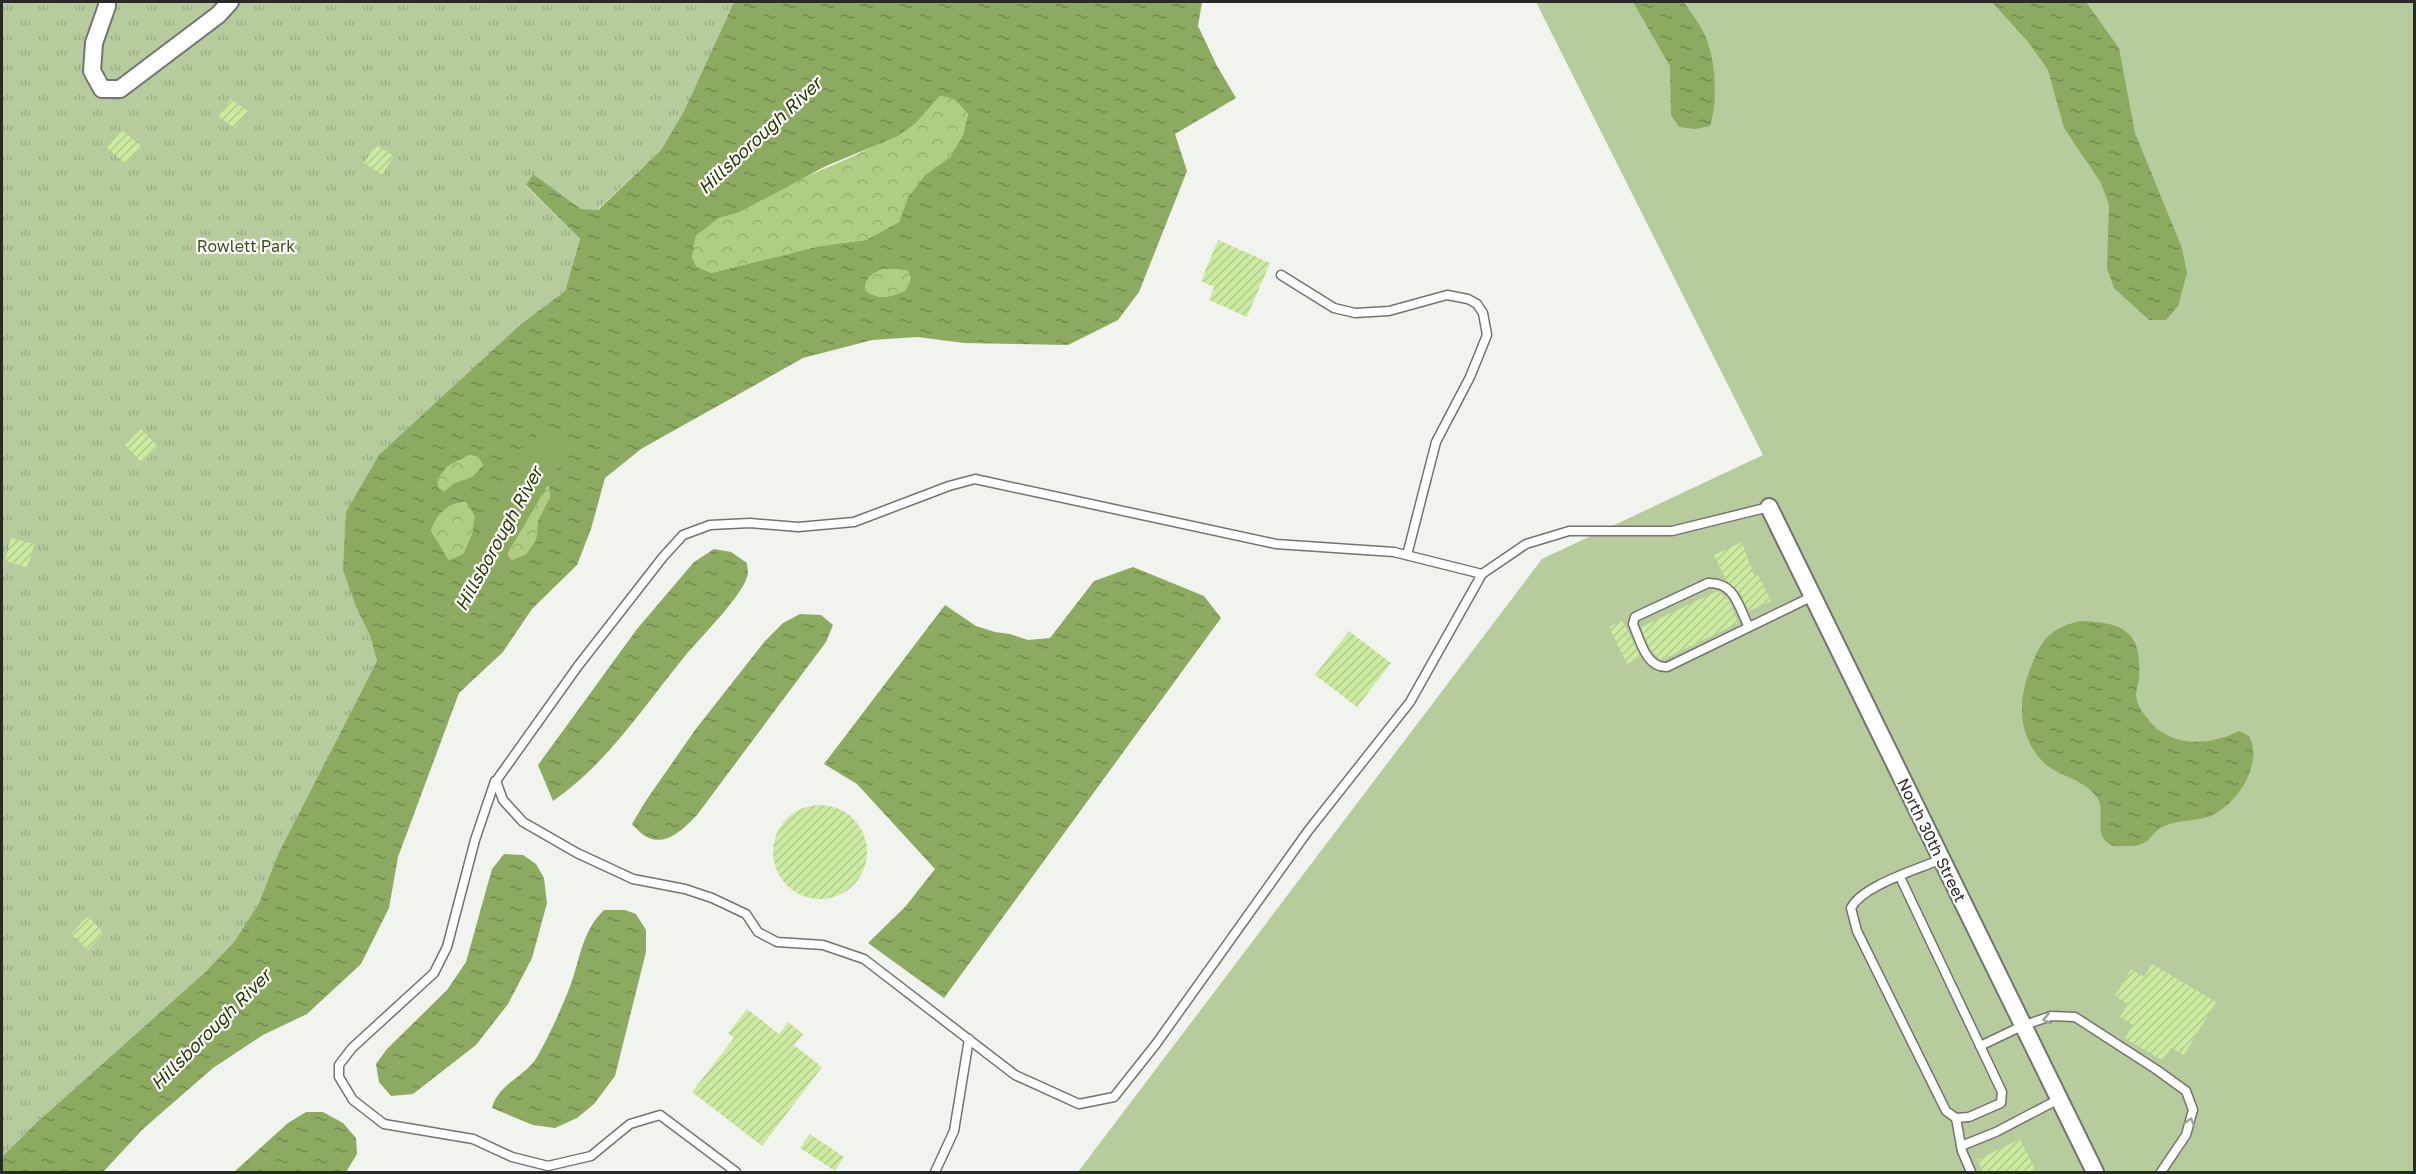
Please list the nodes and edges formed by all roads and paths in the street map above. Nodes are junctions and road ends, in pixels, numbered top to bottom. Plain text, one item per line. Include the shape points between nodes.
1 (107, 2) edge
2 (230, 2) edge
3 (1281, 275) dead end
4 (1769, 507) joint
5 (1407, 555) junction
6 (1482, 574) junction
7 (1813, 596) junction
8 (1749, 627) junction
9 (496, 781) junction
10 (1941, 860) junction
11 (1900, 877) junction
12 (2022, 1026) junction
13 (969, 1039) junction
14 (1980, 1046) junction
15 (2059, 1099) junction
16 (1956, 1118) junction
17 (1961, 1146) junction
18 (736, 1173) edge
19 (935, 1173) edge
20 (1971, 1173) edge
21 (2095, 1173) edge
22 (2161, 1173) edge

1 - 2 street via 94,43 92,71 102,89 120,89
3 - 5 lane via 1334,308 1355,312 1389,311 1447,296 1468,299 1483,313 1487,335 1436,442
4 - 6 lane via 1672,531 1569,531 1526,544
4 - 7 street, North 30th Street
5 - 6 lane
5 - 9 lane via 1276,544 975,479 854,522 798,527 710,525 683,536 663,556
6 - 13 lane via 1410,702 1308,831 1114,1097 1079,1104 1015,1075
7 - 8 lane
7 - 10 street, North 30th Street
8 - 8 lane via 1660,667 1650,662 1633,624 1635,617 1645,612 1708,583 1720,583 1731,590
9 - 13 lane via 503,800 523,822 578,853 633,879 712,898 746,915 758,932 777,942 823,945 864,959
9 - 18 lane via 475,840 447,947 434,973 352,1048 339,1065 339,1077 353,1100 384,1124 473,1139 512,1157 548,1166 591,1156 630,1124 660,1115
10 - 11 lane
10 - 12 street, North 30th Street
11 - 14 lane
11 - 16 lane via 1856,899 1851,908 1857,931 1946,1111
12 - 14 lane
12 - 15 street, North 30th Street
22 -> 12 lane via 2186,1135 2193,1110 2186,1091 2075,1017 2051,1016
13 - 19 lane via 954,1131
14 - 16 lane via 2001,1092 2001,1103 1969,1117
15 - 17 lane
15 - 21 street, North 30th Street
16 - 17 lane
17 - 20 lane

